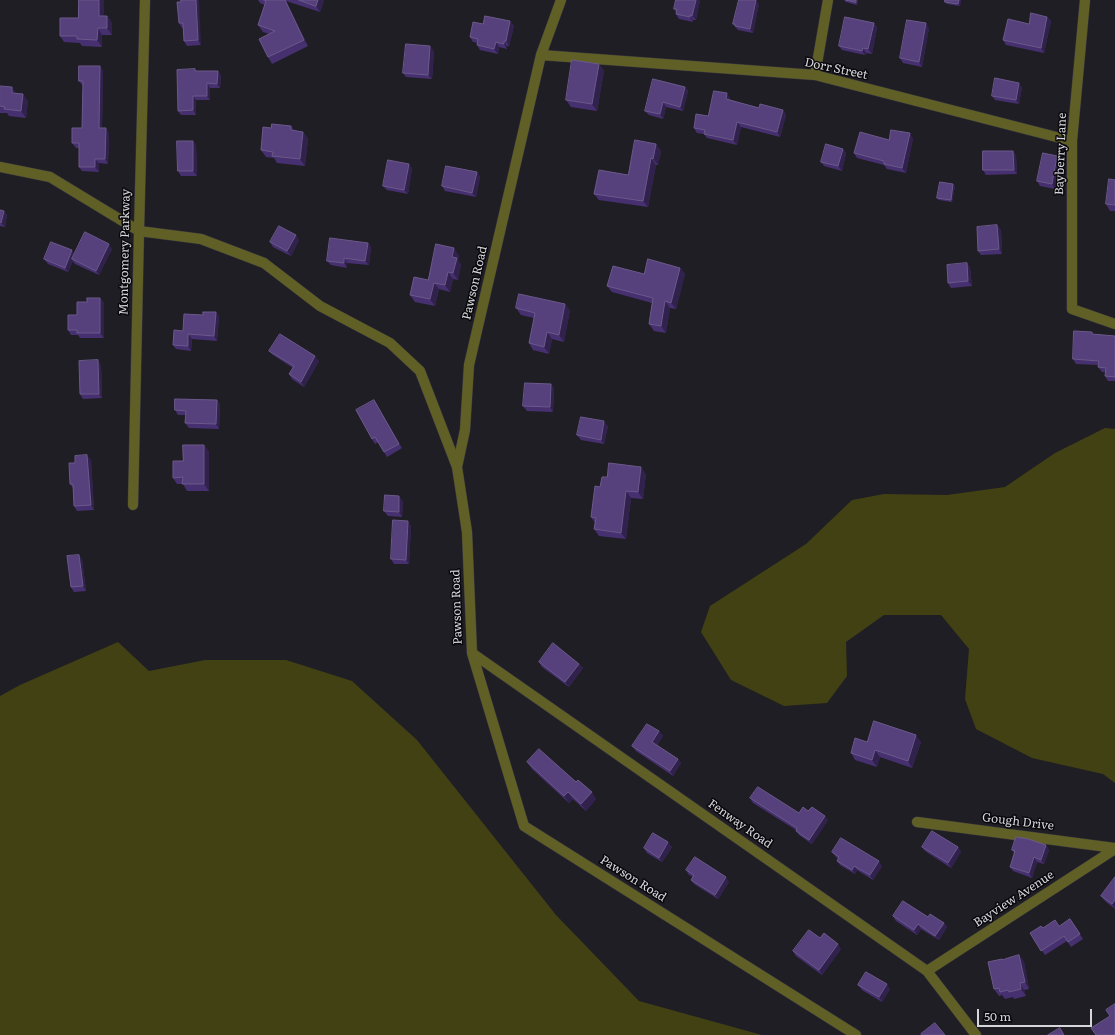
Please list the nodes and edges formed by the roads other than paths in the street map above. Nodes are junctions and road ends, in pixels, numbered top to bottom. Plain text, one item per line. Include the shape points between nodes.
1 (145, 0) edge
2 (561, 0) edge
3 (828, 0) edge
4 (1085, 0) edge
5 (541, 55) junction
6 (815, 75) junction
7 (1072, 141) junction
8 (0, 167) edge
9 (139, 231) junction
10 (1115, 324) edge
11 (457, 467) junction
12 (133, 505) dead end
13 (472, 653) junction
14 (917, 822) dead end
15 (1115, 848) edge
16 (927, 971) junction
17 (856, 1035) edge
18 (976, 1035) edge

1 - 9 street, Montgomery Parkway
2 - 5 street, Pawson Road
3 - 6 street
4 - 7 street, Bayberry Lane
5 - 6 street, Dorr Street
5 - 11 street, Pawson Road via 469,365 465,430
6 - 7 street, Dorr Street
7 - 10 street, Bayberry Lane via 1072,309
8 - 9 street via 50,177
9 - 11 street via 201,239 264,263 320,306 390,343 420,371
9 - 12 street, Montgomery Parkway
11 - 13 street, Pawson Road via 467,532
13 - 16 street, Fenway Road
13 - 17 street, Pawson Road via 524,826
14 - 15 street, Gough Drive
15 - 16 street, Bayview Avenue
16 - 18 street, Fenway Road

